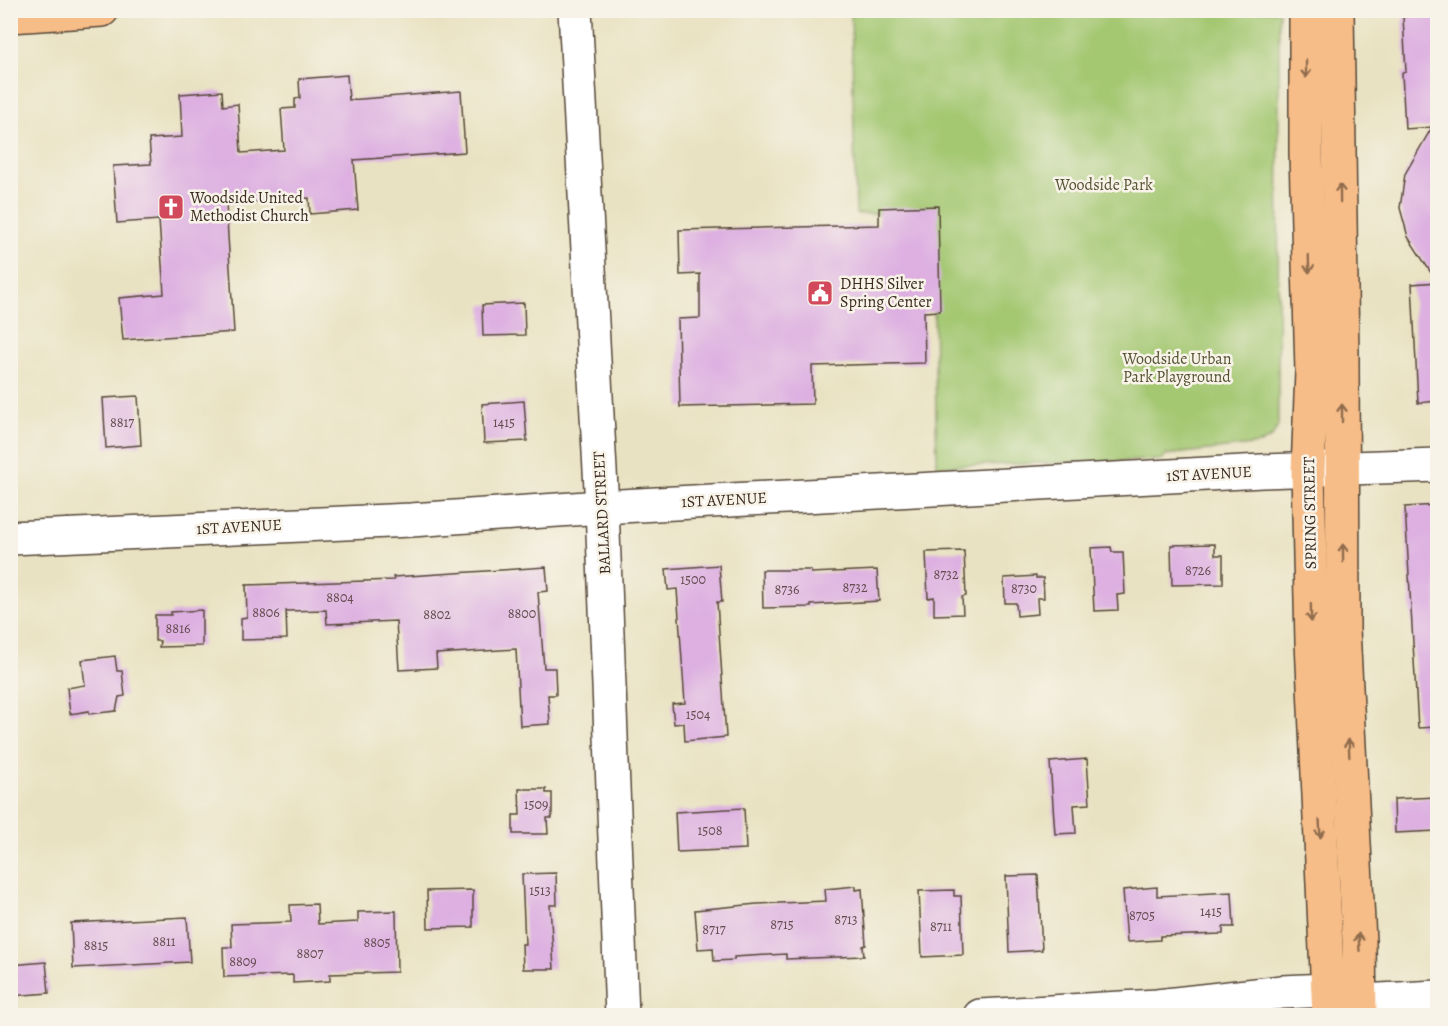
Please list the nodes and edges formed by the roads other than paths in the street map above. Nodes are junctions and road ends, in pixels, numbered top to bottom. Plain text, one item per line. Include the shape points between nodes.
1 (102, 10) edge
2 (575, 10) edge
3 (1306, 10) edge
4 (1337, 10) edge
5 (10, 16) edge
6 (1437, 465) edge
7 (1342, 470) junction
8 (1308, 471) junction
9 (602, 507) junction
10 (10, 538) edge
11 (1437, 997) edge
12 (1341, 1007) edge
13 (622, 1016) edge
14 (980, 1016) edge

1 - 5 main road
2 - 9 street, BALLARD STREET
3 -> 8 main road, SPRING STREET via 1312,372
7 -> 4 main road, SPRING STREET
6 - 7 street, 1ST AVENUE
7 - 8 street, 1ST AVENUE
12 -> 7 main road, SPRING STREET via 1359,941 1343,628
8 - 9 street, 1ST AVENUE
8 -> 12 main road, SPRING STREET via 1312,653
9 - 10 street, 1ST AVENUE
9 - 13 street, BALLARD STREET
11 - 12 street
12 - 14 street via 1282,992 1157,1006

